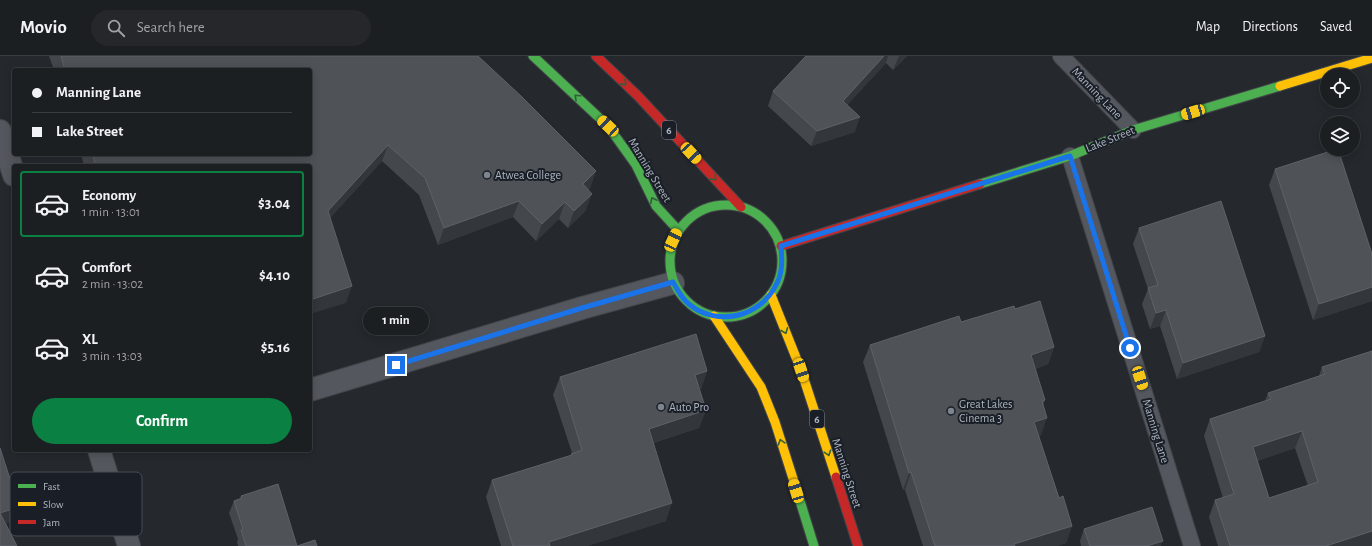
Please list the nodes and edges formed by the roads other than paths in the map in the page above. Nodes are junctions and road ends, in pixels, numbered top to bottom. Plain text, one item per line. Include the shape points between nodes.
1 (533, 56) edge
2 (596, 56) edge
3 (1061, 56) edge
4 (1372, 58) edge
5 (1133, 130) junction
6 (0, 131) edge
7 (1070, 156) junction
8 (12, 168) edge
9 (741, 207) junction
10 (678, 230) junction
11 (781, 246) junction
12 (673, 282) junction
13 (771, 295) junction
14 (714, 316) junction
15 (312, 389) edge
16 (104, 452) edge
17 (110, 472) edge
18 (126, 536) edge
19 (129, 546) edge
20 (814, 546) edge
21 (858, 546) edge
22 (1192, 546) edge

10 -> 1 main road, Manning Street via 656,206 636,165 608,126
2 -> 9 main road, 6 via 638,96
3 - 5 lane, Manning Lane
4 - 5 main road, Lake Street
5 - 7 main road, Lake Street
6 - 8 street
7 - 11 main road, Lake Street
7 - 22 lane, Manning Lane
9 - 10 main road via 724,205 708,208 692,215
9 - 11 main road, 6 via 755,212 766,222
10 - 12 main road via 670,254
11 - 13 main road, 6 via 781,272
12 - 14 main road via 689,304 701,312
12 - 15 street
13 - 14 main road via 760,306 745,314
13 -> 21 main road, Manning Street / 6 via 801,370
20 -> 14 main road via 775,422 761,387
16 - 17 street
18 - 19 street

